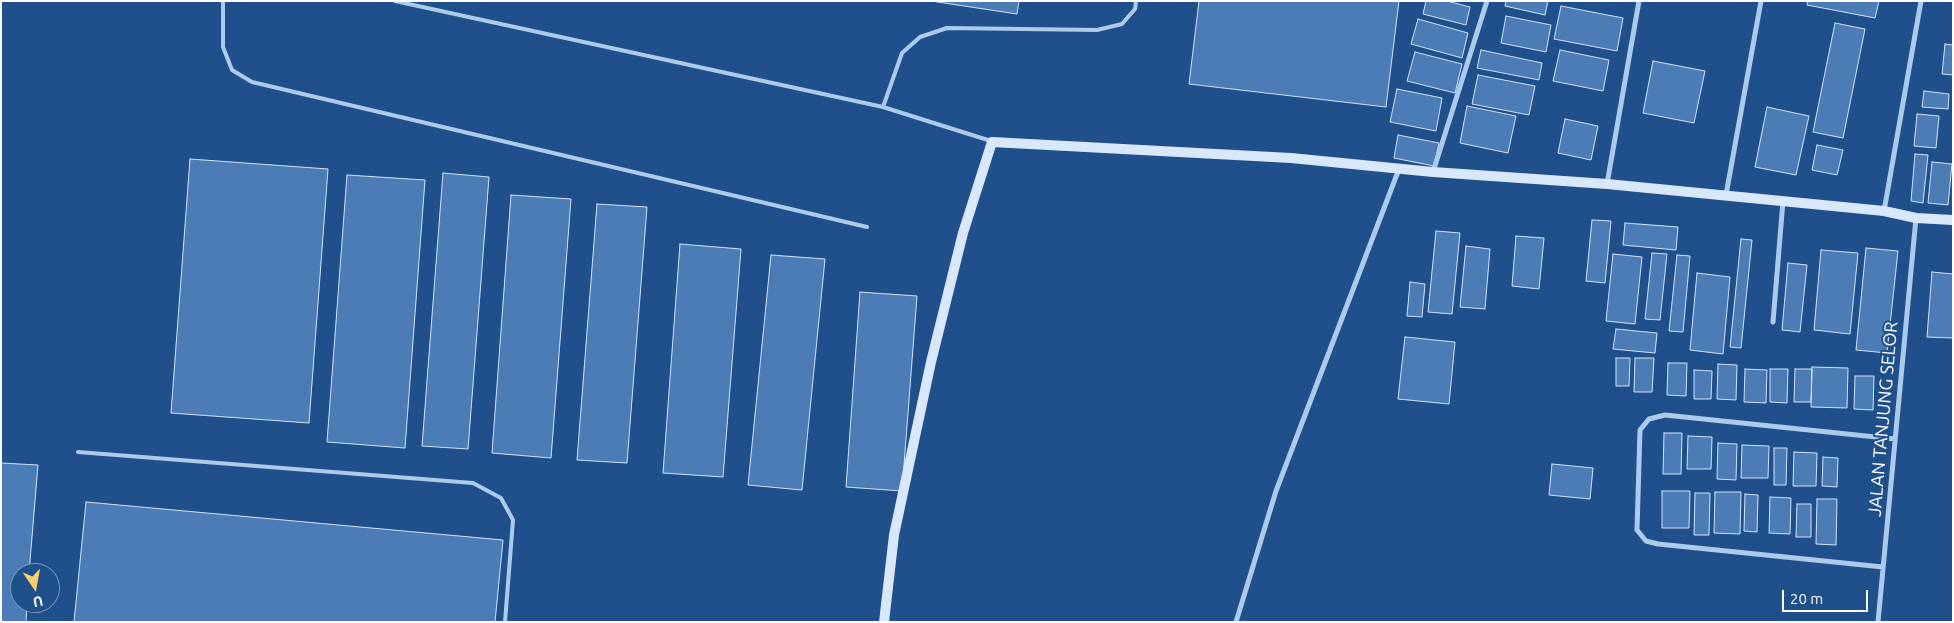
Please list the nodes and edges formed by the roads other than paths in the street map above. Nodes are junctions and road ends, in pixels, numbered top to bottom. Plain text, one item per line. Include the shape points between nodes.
1 (223, 1) edge
2 (395, 1) edge
3 (1136, 1) edge
4 (1486, 1) edge
5 (1639, 1) edge
6 (1761, 1) edge
7 (1922, 1) edge
8 (883, 107) junction
9 (992, 142) junction
10 (1399, 169) junction
11 (1433, 172) junction
12 (1607, 184) junction
13 (1726, 194) junction
14 (1783, 201) junction
15 (1884, 211) junction
16 (1916, 218) junction
17 (1953, 220) edge
18 (867, 227) dead end
19 (1773, 322) dead end
20 (1895, 440) junction
21 (78, 452) dead end
22 (1883, 567) junction
23 (505, 622) edge
24 (884, 622) edge
25 (1236, 622) edge
26 (1878, 622) edge

1 - 18 lane via 223,47 232,70 252,82
2 - 8 lane
3 - 8 lane via 1135,9 1122,24 1097,30 947,28 920,37 902,53
4 - 11 street
5 - 12 street
6 - 13 street
7 - 15 street
8 - 9 lane
9 - 10 main road via 1290,158
9 - 24 main road via 963,233 931,362 894,535
10 - 11 main road
10 - 25 street via 1276,491
11 - 12 main road
12 - 13 main road
13 - 14 main road
14 - 15 main road
14 - 19 street
15 - 16 main road
16 - 17 main road
16 - 20 street, JALAN TANJUNG SELOR
20 - 22 street, JALAN TANJUNG SELOR
20 - 22 street via 1665,415 1649,419 1640,430 1637,530 1646,541
21 - 23 lane via 473,483 501,498 514,520
22 - 26 street, JALAN TANJUNG SELOR

